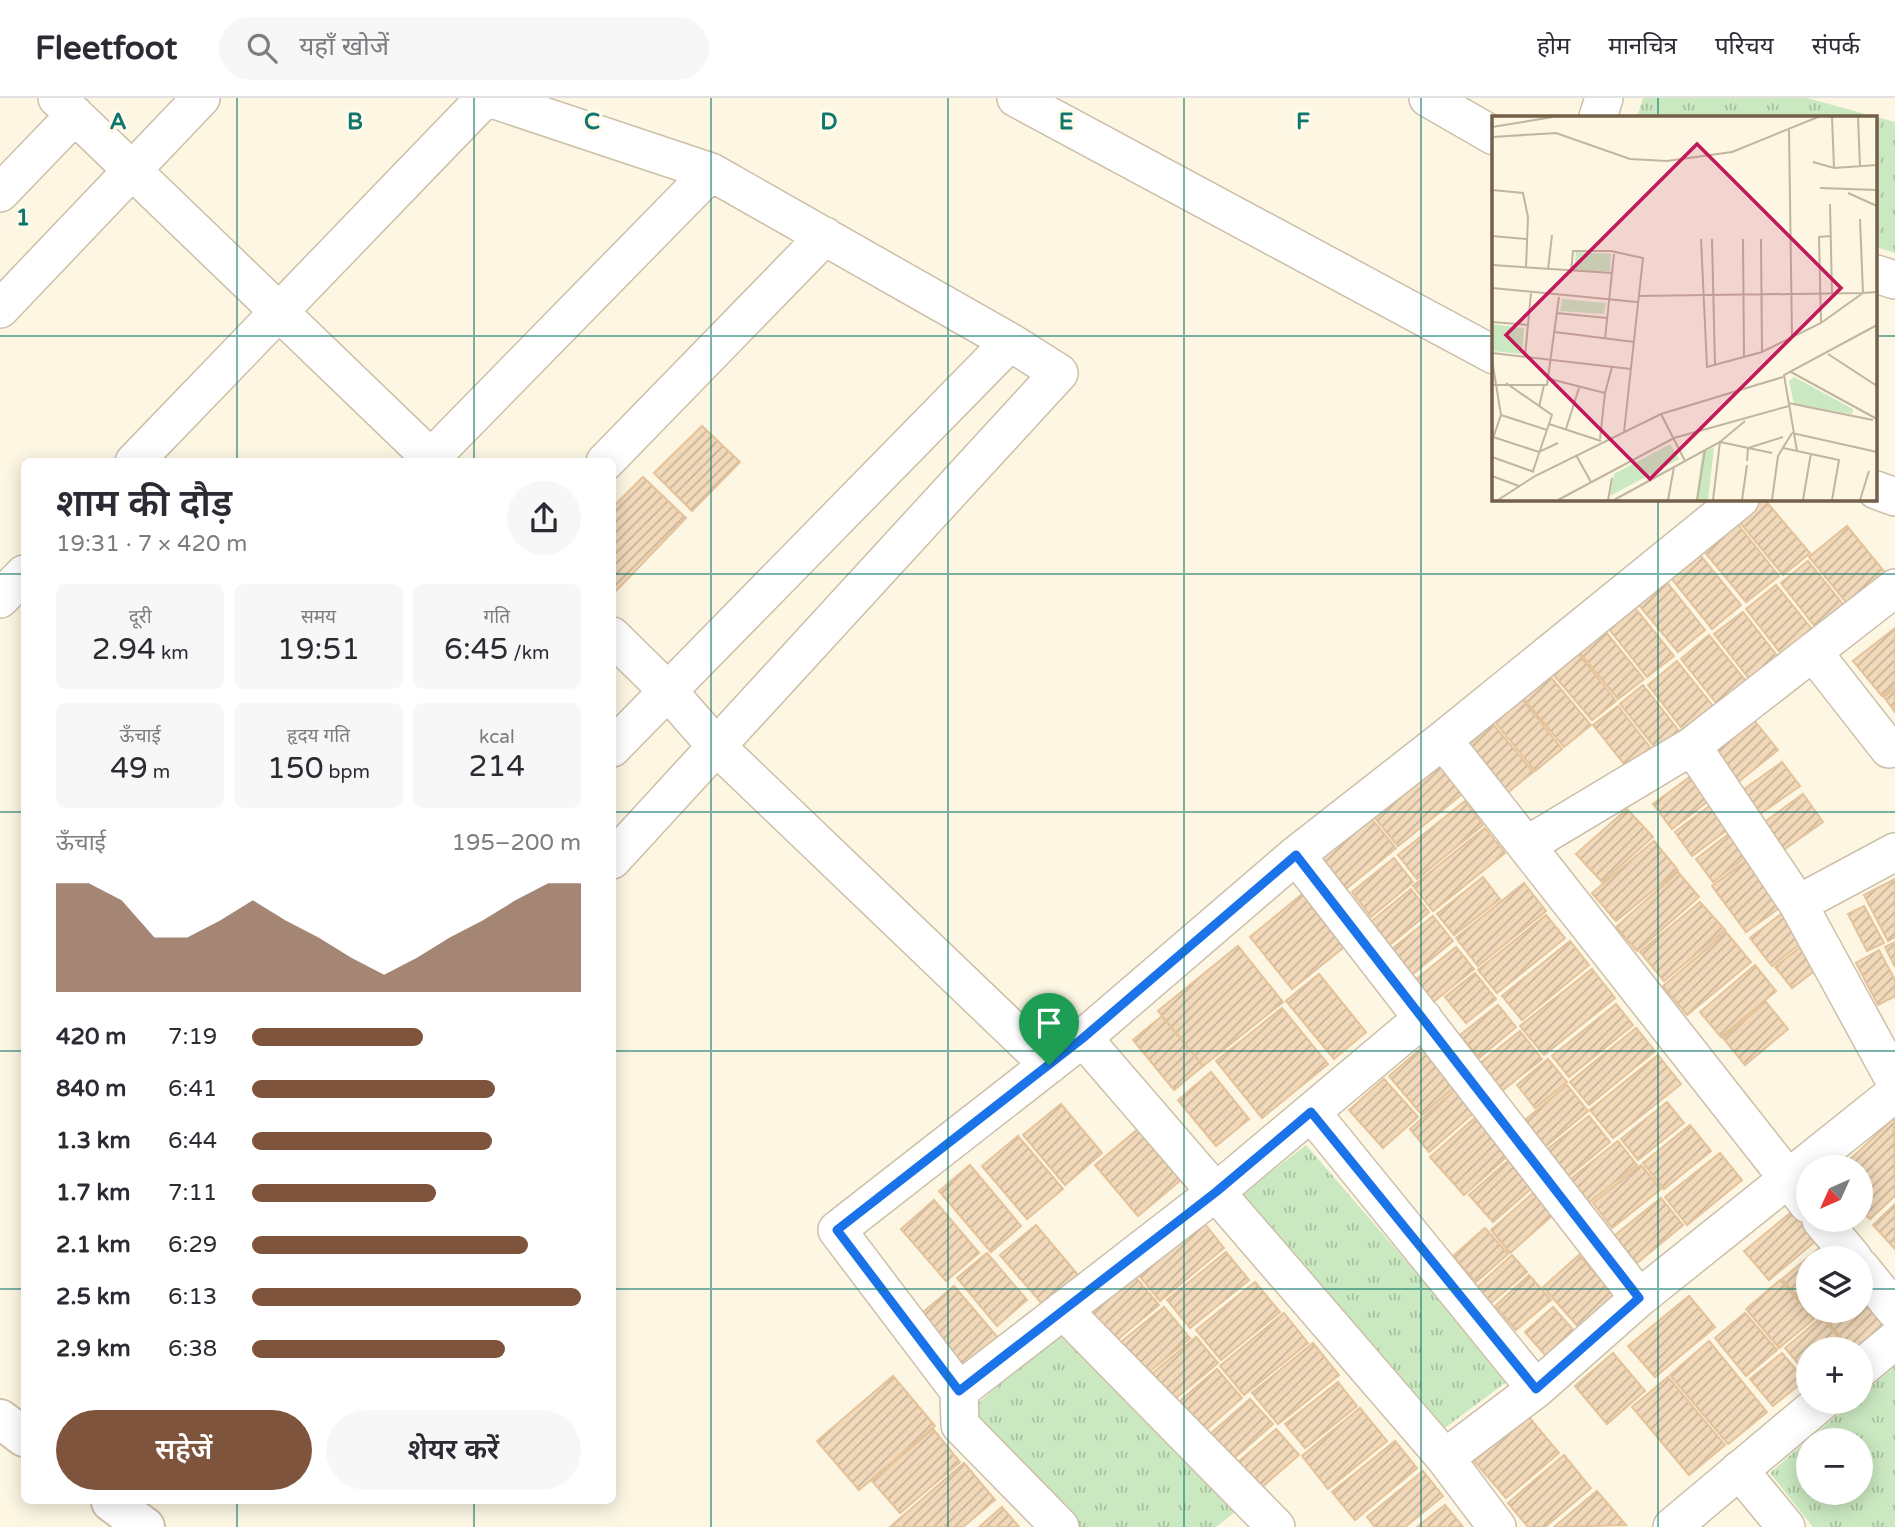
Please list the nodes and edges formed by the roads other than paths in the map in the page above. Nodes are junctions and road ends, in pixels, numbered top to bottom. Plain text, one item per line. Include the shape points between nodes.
1 (201, 98) edge
2 (487, 98) edge
3 (1016, 98) edge
4 (1428, 98) edge
5 (1604, 98) edge
6 (66, 107) edge
7 (1598, 116) edge
8 (1492, 135) edge
9 (131, 171) junction
10 (711, 172) junction
11 (0, 193) edge
12 (825, 236) junction
13 (1878, 275) edge
14 (1895, 280) edge
15 (0, 309) edge
16 (281, 312) junction
17 (1010, 342) junction
18 (1492, 354) edge
19 (138, 458) edge
20 (428, 458) edge
21 (434, 458) edge
22 (609, 458) edge
23 (1878, 491) edge
24 (1895, 497) edge
25 (1739, 500) edge
26 (21, 577) edge
27 (1895, 588) edge
28 (0, 599) edge
29 (616, 640) edge
30 (1813, 652) junction
31 (667, 690) junction
32 (1443, 740) junction
33 (616, 744) edge
34 (1692, 746) junction
35 (717, 747) junction
36 (1889, 749) dead end
37 (1527, 845) junction
38 (1895, 852) edge
39 (1296, 855) junction
40 (616, 856) edge
41 (1798, 904) junction
42 (1423, 1018) junction
43 (1083, 1038) junction
44 (1049, 1065) junction
45 (1895, 1081) edge
46 (1895, 1093) edge
47 (1311, 1112) junction
48 (1833, 1155) edge
49 (1796, 1190) edge
50 (1216, 1192) junction
51 (1796, 1192) edge
52 (1831, 1232) edge
53 (1843, 1246) edge
54 (1873, 1283) edge
55 (1639, 1298) junction
56 (1063, 1310) junction
57 (1895, 1310) edge
58 (1895, 1340) edge
59 (1873, 1358) edge
60 (1536, 1389) junction
61 (959, 1391) junction
62 (1807, 1414) edge
63 (0, 1419) edge
64 (21, 1435) edge
65 (1445, 1458) junction
66 (1739, 1471) junction
67 (114, 1504) edge
68 (1264, 1523) edge
69 (145, 1527) edge
70 (1060, 1527) edge
71 (1497, 1527) edge
72 (1672, 1527) edge
73 (1786, 1527) edge

1 - 9 street
2 - 10 street
2 - 16 street
3 - 18 street
4 - 8 street
5 - 7 street
6 - 9 street
6 - 11 street
9 - 15 street
9 - 16 street
10 - 12 street
10 - 21 street
12 - 17 street
12 - 22 street
13 - 14 street
16 - 19 street
16 - 20 street
17 - 31 street
17 - 35 street via 1059,373
23 - 24 street
25 - 32 street
26 - 28 street
27 - 30 street
29 - 31 street
30 - 34 street
30 - 36 street
31 - 33 street
31 - 35 street
32 - 37 street
32 - 39 street
34 - 37 street
34 - 41 street
35 - 40 street
35 - 44 street
37 - 49 street
38 - 41 street
39 - 42 street
39 - 43 street
41 - 45 street
42 - 47 street
42 - 55 street
43 - 44 street
43 - 50 street
44 - 61 street via 837,1230
46 - 48 street
47 - 50 street
47 - 60 street
50 - 56 street
50 - 65 street
51 - 55 street
52 - 53 street
54 - 57 street
55 - 60 street
56 - 61 street
56 - 68 street
58 - 59 street
60 - 65 street
61 - 70 street via 960,1425
62 - 66 street
63 - 64 street
65 - 71 street
66 - 72 street
66 - 73 street
67 - 69 street

